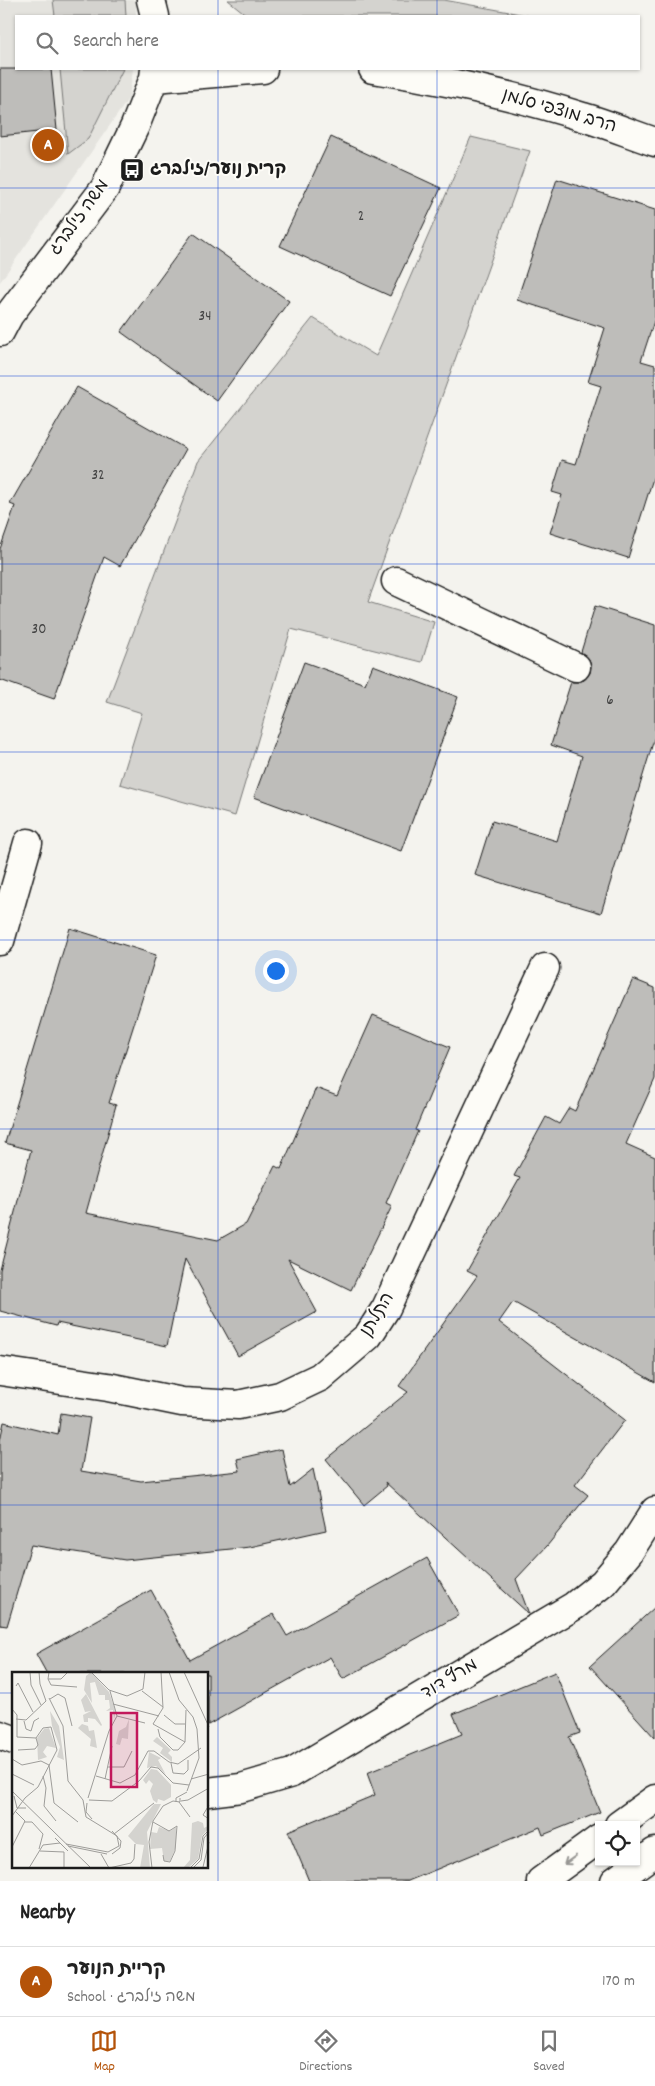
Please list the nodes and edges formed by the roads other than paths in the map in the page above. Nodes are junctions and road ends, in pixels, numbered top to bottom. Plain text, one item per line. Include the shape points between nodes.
1 (151, 0) edge
2 (155, 15) edge
3 (236, 70) edge
4 (380, 70) edge
5 (154, 73) edge
6 (655, 142) edge
7 (0, 332) edge
8 (396, 581) dead end
9 (576, 667) dead end
10 (28, 843) dead end
11 (0, 941) edge
12 (545, 968) dead end
13 (0, 1370) edge
14 (655, 1511) edge
15 (0, 1735) edge
16 (12, 1739) edge
17 (209, 1792) edge
18 (655, 1799) edge
19 (625, 1821) edge
20 (595, 1842) edge
21 (655, 1852) edge
22 (541, 1881) edge
23 (615, 1881) edge

1 - 2 street
3 - 5 street
4 - 6 street, הרב מוצפי סלמן via 432,78 515,98 582,116
5 - 7 street, משה זילברג via 136,126 105,188 9,315
8 - 9 street
10 - 11 street
12 - 13 street, התלתן via 386,1308 368,1336 320,1377 280,1396 238,1405 182,1402
14 - 17 street, מרץ דוד via 629,1552 603,1583 574,1606 292,1773 241,1788
15 - 16 street
18 - 19 street
20 -> 22 street
21 - 23 street

